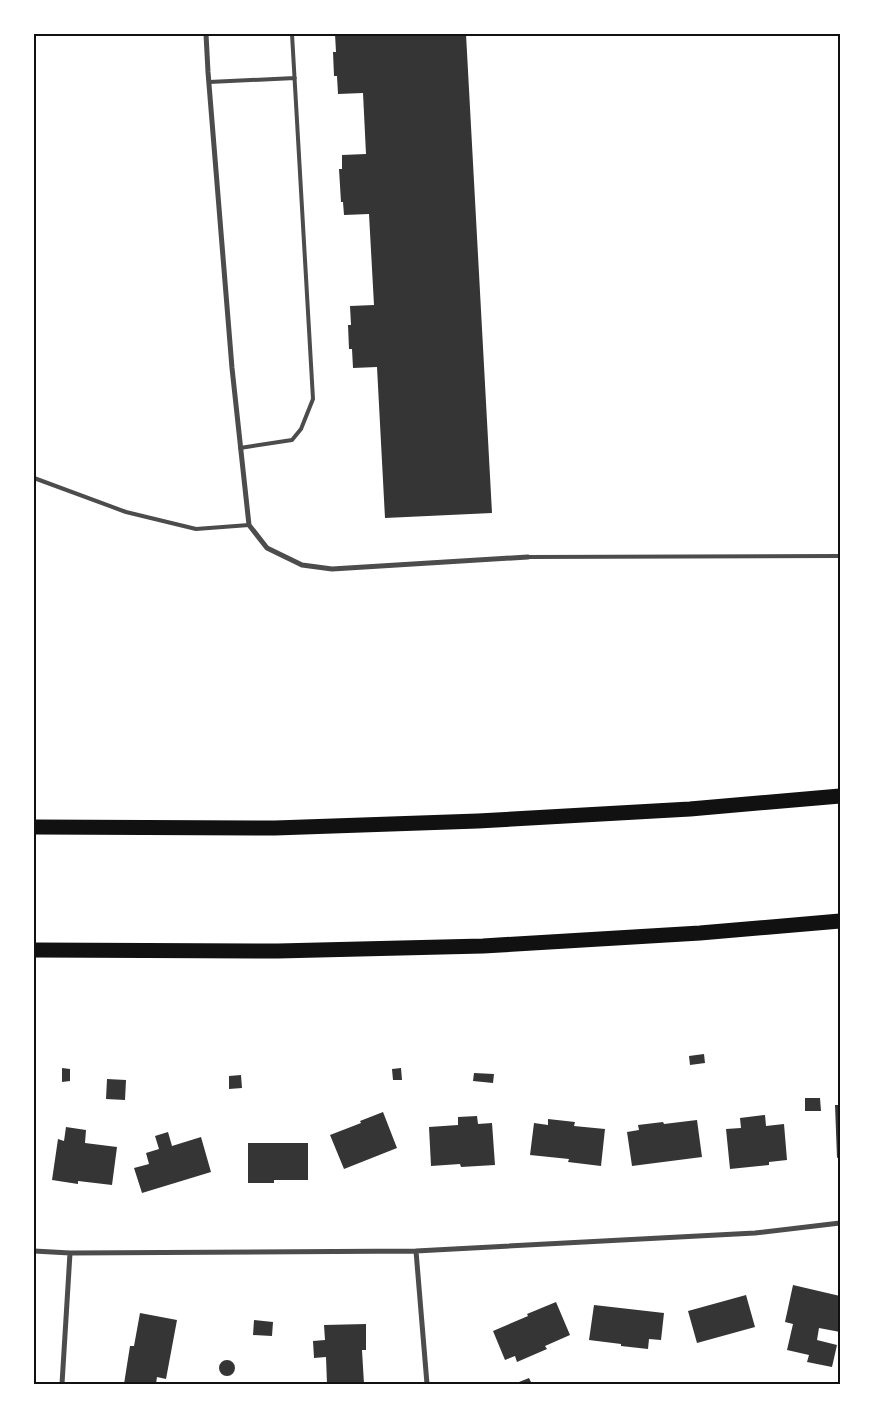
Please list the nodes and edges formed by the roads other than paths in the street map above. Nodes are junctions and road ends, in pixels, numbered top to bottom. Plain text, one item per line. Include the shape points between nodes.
1 (206, 34) edge
2 (292, 34) edge
3 (295, 78) junction
4 (209, 82) junction
5 (240, 448) junction
6 (34, 478) edge
7 (249, 525) junction
8 (840, 556) edge
9 (528, 557) joint
10 (840, 796) edge
11 (34, 826) edge
12 (840, 921) edge
13 (34, 950) edge
14 (840, 1223) edge
15 (416, 1250) junction
16 (34, 1251) edge
17 (70, 1253) junction
18 (62, 1384) edge
19 (427, 1384) edge

1 - 4 street
2 - 3 lane
3 - 4 lane
3 - 5 lane via 313,399 301,429 292,440
4 - 5 street
5 - 7 street
6 - 7 lane via 126,512 196,529
7 - 9 street via 267,548 302,565 332,569
8 - 9 lane
10 - 11 highway via 690,809 468,822 275,828
12 - 13 highway via 483,946 278,951
14 - 15 street via 755,1233
15 - 17 street
15 - 19 street
16 - 17 street
17 - 18 street

